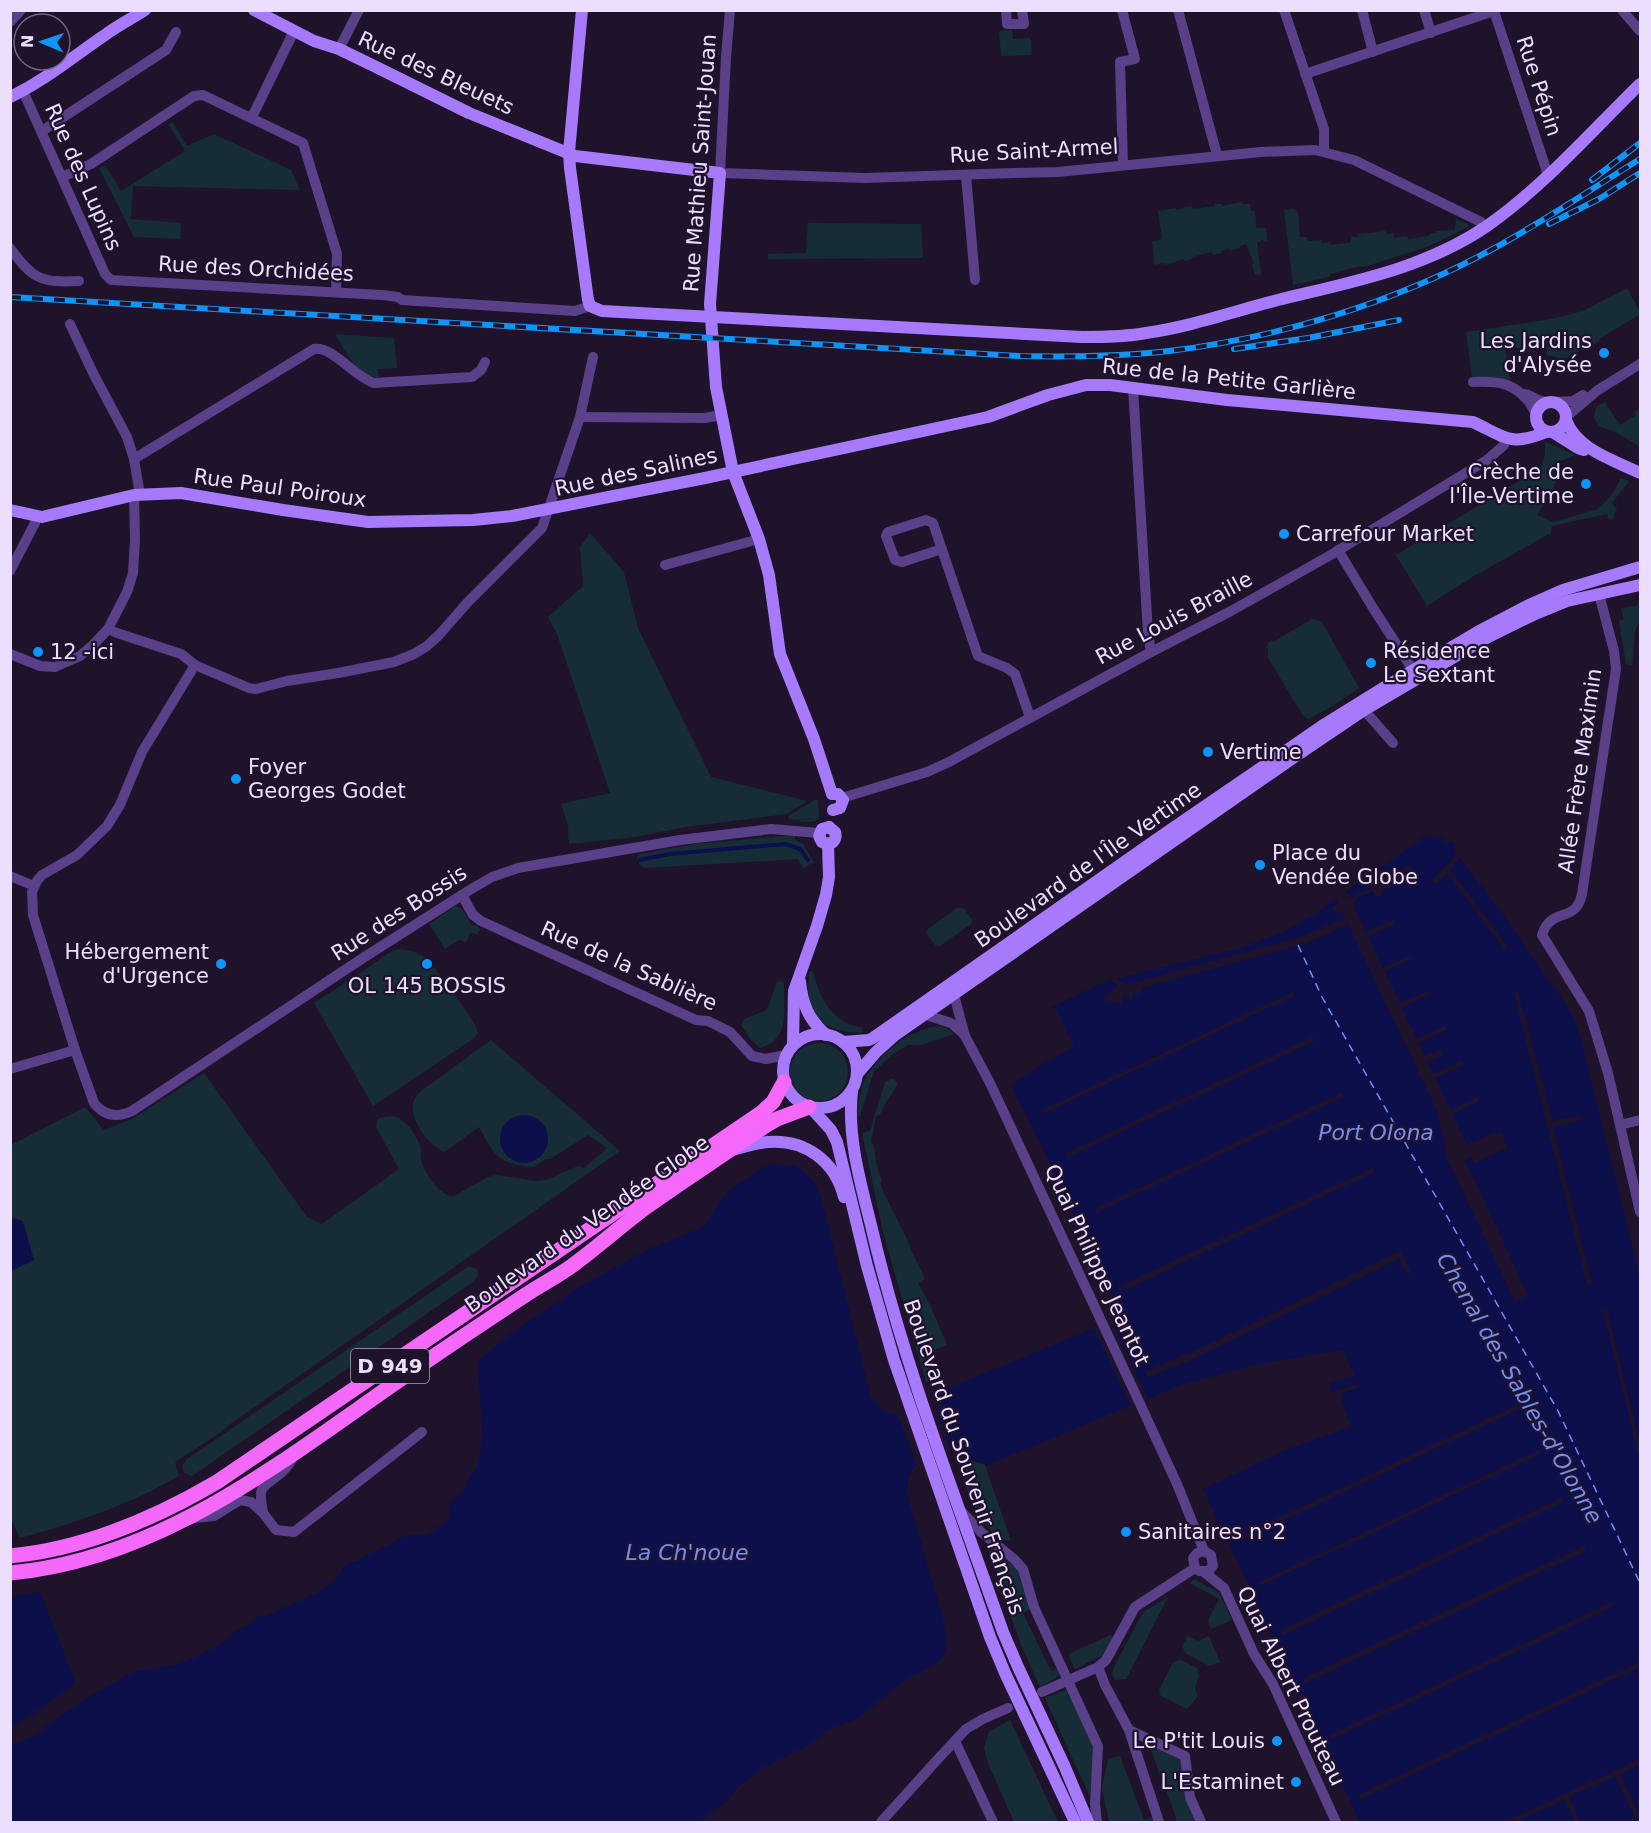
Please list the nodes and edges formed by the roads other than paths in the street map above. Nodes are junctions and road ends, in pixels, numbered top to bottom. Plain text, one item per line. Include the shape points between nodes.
1 (21, 10) edge
2 (145, 10) edge
3 (254, 10) edge
4 (359, 10) edge
5 (582, 10) edge
6 (730, 10) edge
7 (1006, 10) edge
8 (1023, 10) edge
9 (1122, 10) edge
10 (1178, 10) edge
11 (1284, 10) edge
12 (1362, 10) edge
13 (1425, 10) edge
14 (1622, 10) edge
15 (1495, 11) edge
16 (10, 22) edge
17 (294, 31) junction
18 (1641, 31) edge
19 (176, 32) dead end
20 (1431, 33) junction
21 (339, 49) junction
22 (1373, 52) junction
23 (1305, 74) junction
24 (1641, 84) edge
25 (23, 91) junction
26 (10, 97) edge
27 (252, 117) junction
28 (42, 131) junction
29 (569, 152) junction
30 (1324, 152) junction
31 (1217, 155) junction
32 (1123, 165) junction
33 (720, 173) junction
34 (966, 175) junction
35 (1548, 175) junction
36 (62, 177) junction
37 (1485, 227) junction
38 (10, 248) edge
39 (108, 279) joint
40 (975, 280) dead end
41 (79, 281) dead end
42 (336, 292) junction
43 (590, 306) junction
44 (710, 317) junction
45 (70, 324) dead end
46 (593, 357) dead end
47 (485, 362) dead end
48 (1641, 364) edge
49 (1473, 382) dead end
50 (1133, 388) junction
51 (1598, 390) junction
52 (1522, 393) junction
53 (1551, 402) junction
54 (721, 415) junction
55 (580, 417) junction
56 (1536, 417) junction
57 (1566, 418) junction
58 (1550, 432) junction
59 (1508, 438) junction
60 (1594, 451) junction
61 (134, 459) junction
62 (733, 472) junction
63 (1641, 473) edge
64 (137, 495) junction
65 (10, 510) edge
66 (547, 510) junction
67 (36, 517) junction
68 (759, 539) junction
69 (942, 549) junction
70 (1338, 550) junction
71 (665, 565) dead end
72 (1641, 567) edge
73 (10, 571) edge
74 (1641, 585) edge
75 (1599, 594) junction
76 (108, 629) junction
77 (1151, 652) junction
78 (10, 654) edge
79 (195, 665) junction
80 (1413, 670) junction
81 (1364, 711) junction
82 (1030, 717) junction
83 (1393, 743) dead end
84 (837, 796) junction
85 (824, 830) junction
86 (10, 876) edge
87 (34, 886) junction
88 (462, 895) junction
89 (799, 975) junction
90 (954, 995) junction
91 (926, 1015) junction
92 (826, 1035) junction
93 (965, 1036) junction
94 (843, 1042) junction
95 (75, 1050) junction
96 (790, 1050) junction
97 (10, 1069) edge
98 (857, 1074) junction
99 (784, 1082) junction
100 (852, 1090) junction
101 (810, 1107) junction
102 (1641, 1120) edge
103 (1620, 1125) junction
104 (728, 1152) junction
105 (1641, 1212) edge
106 (856, 1221) junction
107 (422, 1432) dead end
108 (297, 1451) junction
109 (960, 1510) junction
110 (263, 1513) junction
111 (190, 1518) junction
112 (1204, 1551) junction
113 (10, 1556) edge
114 (1200, 1570) junction
115 (10, 1573) edge
116 (1098, 1666) junction
117 (1068, 1680) junction
118 (1042, 1692) dead end
119 (1008, 1708) dead end
120 (1129, 1730) junction
121 (955, 1741) junction
122 (882, 1822) edge
123 (993, 1822) edge
124 (1076, 1822) edge
125 (1088, 1822) edge
126 (1097, 1822) edge
127 (1159, 1822) edge
128 (1201, 1822) edge
129 (1336, 1822) edge

1 - 16 street
2 - 25 street
3 - 17 street, Rue des Bleuets
4 - 21 street
5 - 29 street
6 - 33 street, Rue Mathieu Saint-Jouan
7 - 8 street via 1007,24 1024,24
9 - 32 street via 1135,60 1120,62
10 - 31 street
11 - 23 street
12 - 22 street
13 - 20 street
14 - 18 street
15 - 20 street
15 - 35 street, Rue Pépin
17 - 21 street, Rue des Bleuets
17 - 27 street
19 - 28 street via 166,50
20 - 22 street
21 - 29 street, Rue des Bleuets via 470,113
22 - 23 street
23 - 30 street via 1324,129
24 - 35 street
25 - 26 street
25 - 28 street, Rue des Lupins
27 - 36 street via 203,95 194,96 91,164
27 - 42 street via 298,140 305,148 337,254
28 - 36 street, Rue des Lupins
29 - 33 street, Rue Saint-Armel via 580,157
29 - 43 street
30 - 31 street, Rue Saint-Armel
30 - 37 street, Rue Saint-Armel via 1372,168
31 - 32 street, Rue Saint-Armel
32 - 34 street, Rue Saint-Armel
33 - 34 street, Rue Saint-Armel via 865,178
33 - 44 street, Rue Mathieu Saint-Jouan
34 - 40 street
35 - 37 street
36 - 39 street, Rue des Lupins
37 - 44 street via 1399,269 1146,333 1082,338
38 - 41 street via 40,279 57,283
39 - 42 street, Rue des Orchidées
42 - 43 street, Rue des Orchidées via 575,311
43 - 44 street via 602,311
44 - 54 street, Rue Mathieu Saint-Jouan
45 - 61 street via 117,416
46 - 55 street
47 - 61 street via 472,377 374,383 327,351 314,349
48 - 51 street
49 - 52 street via 1502,383
50 - 59 street, Rue de la Petite Garlière via 1473,422
50 - 62 street, Rue de la Petite Garlière via 1098,384 1076,387 988,417
50 - 77 street
51 - 53 street via 1573,401
51 - 57 street
52 - 53 street
52 - 56 street
53 - 56 street via 1540,407
53 - 57 street via 1563,408
54 - 55 street
54 - 62 street, Rue Mathieu Saint-Jouan
55 - 66 street
56 - 58 street via 1539,427
56 - 59 street, Rue Louis Braille via 1525,431
57 - 58 street via 1562,428
57 - 60 street via 1577,438
58 - 59 street via 1522,440
58 - 60 street via 1578,448
59 - 70 street, Rue Louis Braille via 1487,460
60 - 63 street
61 - 64 street
62 - 66 street, Rue des Salines
62 - 68 street, Rue Mathieu Saint-Jouan
64 - 66 street, Rue Paul Poiroux via 181,493 368,522 473,520
64 - 67 street, Rue Paul Poiroux
64 - 76 street via 133,573
65 - 67 street, Rue Paul Poiroux
66 - 79 street via 542,528 439,634 414,654 394,662 256,689
67 - 73 street
68 - 71 street
68 - 84 street, Rue Mathieu Saint-Jouan via 769,575 780,654
69 - 69 street via 933,523 926,520 886,536 897,562
69 - 82 street via 978,656 1015,674
70 - 77 street, Rue Louis Braille
70 - 80 street
72 - 80 street, Boulevard de l'Île Vertime via 1563,590 1529,605
74 - 75 street, Boulevard de l'Île Vertime
75 - 81 street, Boulevard de l'Île Vertime via 1567,601 1497,632
75 - 103 street, Allée Frère Maximin via 1616,669 1583,887 1576,909 1550,920 1542,935 1589,1011
76 - 78 street via 80,656 55,667 40,666
76 - 79 street via 181,654
77 - 82 street, Rue Louis Braille
79 - 87 street via 142,752 107,826 77,855 42,875
80 - 94 street, Boulevard de l'Île Vertime via 1325,724 873,1038
81 - 83 street
81 - 90 street, Boulevard de l'Île Vertime
82 - 84 street, Rue Louis Braille via 927,772
84 - 85 street, Rue Mathieu Saint-Jouan via 828,797 826,802 833,810
85 - 88 street, Rue des Bossis via 771,829 621,849 518,868 492,877
85 - 89 street via 820,840 828,844 826,895
86 - 87 street
87 - 95 street, Rue des Bossis via 33,915
88 - 95 street, Rue des Bossis via 123,1115 110,1115 94,1103
88 - 96 street, Rue de la Sablière via 481,921 696,1020 708,1021 730,1032 752,1056 766,1059
89 - 92 street via 807,1013
89 - 96 street via 794,991
90 - 91 street, Boulevard de l'Île Vertime
90 - 93 street, Quai Philippe Jeantot
91 - 93 street via 951,1023
91 - 98 street, Boulevard de l'Île Vertime via 876,1052
92 - 94 street
92 - 96 street via 809,1036
93 - 112 street, Quai Philippe Jeantot via 1101,1319
94 - 98 street via 854,1056
95 - 97 street
96 - 99 street via 783,1064
98 - 100 street
99 - 101 street via 794,1098
99 - 113 main road, Boulevard du Vendée Globe / D 949 via 774,1102 761,1113 217,1482 116,1531
100 - 101 street via 830,1107
100 - 109 street, Boulevard du Souvenir Français via 851,1132 892,1308
101 - 104 main road, Boulevard du Vendée Globe / D 949 via 775,1120
101 - 106 street, Boulevard du Souvenir Français via 837,1142
102 - 103 street
103 - 105 street
104 - 106 street via 776,1141 809,1150 836,1175 848,1211
104 - 108 main road, Boulevard du Vendée Globe / D 949 via 647,1207 577,1263
106 - 124 street, Boulevard du Souvenir Français via 905,1394 990,1636
107 - 110 street via 294,1533 276,1530
108 - 110 street via 284,1471 261,1491
108 - 111 main road, Boulevard du Vendée Globe / D 949
109 - 117 street via 1023,1569 1034,1607
109 - 125 street, Boulevard du Souvenir Français via 1003,1632
110 - 111 street via 251,1502 240,1500 214,1516
111 - 115 main road, Boulevard du Vendée Globe / D 949 via 88,1558
112 - 114 street via 1195,1555 1192,1562
112 - 114 street via 1213,1562 1211,1569
114 - 116 street via 1135,1607 1106,1660
114 - 129 street, Quai Albert Prouteau via 1224,1588
116 - 117 street
116 - 120 street
117 - 118 street
117 - 126 street via 1098,1746
119 - 121 street via 966,1729
120 - 127 street
120 - 128 street via 1185,1756 1190,1797
121 - 122 street
121 - 123 street

